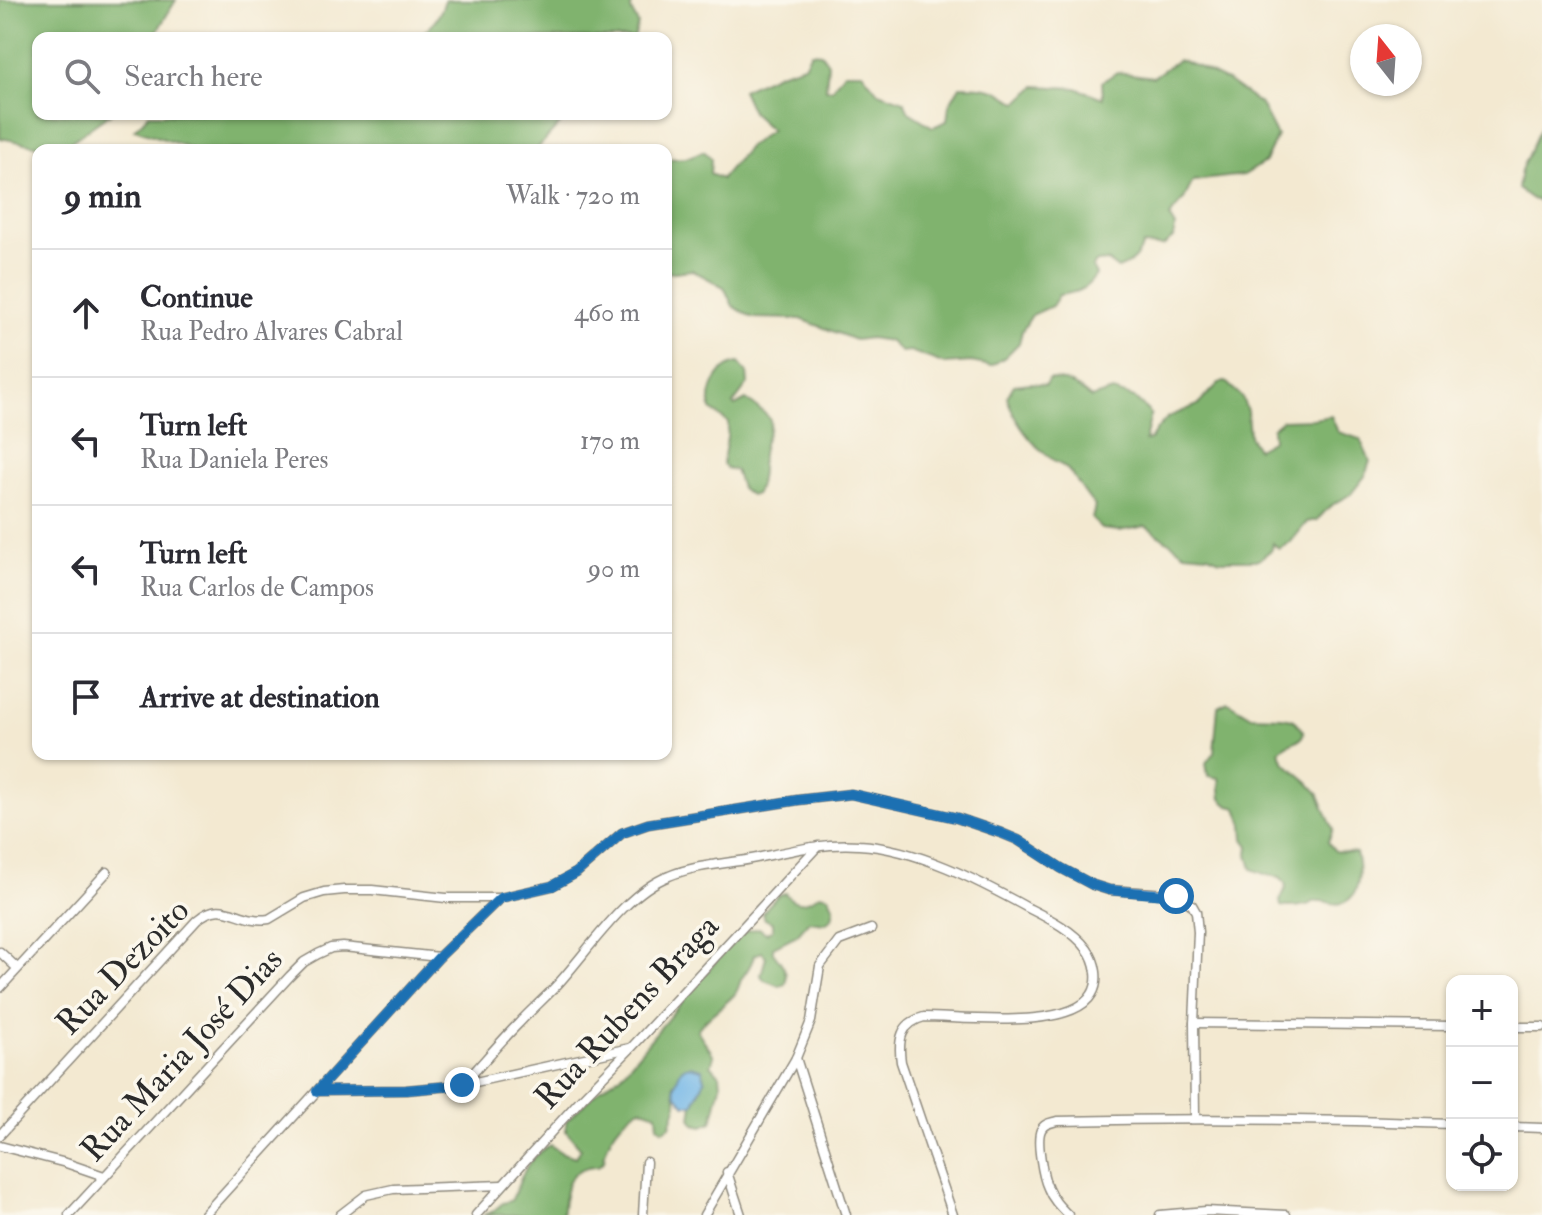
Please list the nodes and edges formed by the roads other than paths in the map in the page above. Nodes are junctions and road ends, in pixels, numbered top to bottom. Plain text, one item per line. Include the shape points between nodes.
1 (818, 846) junction
2 (107, 872) dead end
3 (500, 898) junction
4 (871, 929) dead end
5 (0, 952) edge
6 (439, 957) junction
7 (17, 968) junction
8 (0, 988) edge
9 (1194, 1023) junction
10 (1446, 1026) edge
11 (1518, 1027) edge
12 (1542, 1027) edge
13 (631, 1048) junction
14 (796, 1058) junction
15 (462, 1085) junction
16 (317, 1091) junction
17 (1195, 1118) junction
18 (1446, 1124) edge
19 (1518, 1127) edge
20 (1542, 1128) edge
21 (0, 1135) edge
22 (0, 1146) edge
23 (646, 1162) dead end
24 (727, 1172) junction
25 (104, 1176) junction
26 (502, 1185) junction
27 (69, 1215) edge
28 (204, 1215) edge
29 (340, 1215) edge
30 (476, 1215) edge
31 (643, 1215) edge
32 (704, 1215) edge
33 (741, 1215) edge
34 (846, 1215) edge
35 (953, 1215) edge
36 (1068, 1215) edge
37 (1160, 1215) edge
38 (1286, 1215) edge

1 - 13 street, Rua Rubens Braga
1 - 15 street via 680,872 642,891
1 - 35 street via 887,849 969,877 1076,937 1095,966 1095,986 1087,1001 1059,1016 924,1017 900,1035 901,1062
2 - 7 street
3 - 6 street
3 - 9 street via 552,886 576,873 622,833 648,824 851,794 1001,833 1093,885 1184,899 1196,912 1198,932
3 - 21 street, Rua Dezoito via 344,890 304,898 263,920 210,911
4 - 14 street via 839,941 820,966 811,1021
5 - 7 street
6 - 16 street
6 - 25 street, Rua Maria José Dias via 343,947 304,962
7 - 8 street
9 - 10 street
9 - 17 street
11 - 12 street
13 - 15 street
13 - 26 street, Rua Rubens Braga
14 - 24 street
14 - 34 street
15 - 16 street
16 - 28 street
17 - 18 street
17 - 36 street via 1046,1124 1038,1142 1047,1187
19 - 20 street
22 - 25 street
23 - 31 street
24 - 32 street
24 - 33 street
25 - 27 street, Rua Maria José Dias
26 - 29 street via 379,1191
26 - 30 street, Rua Rubens Braga
37 - 38 street

